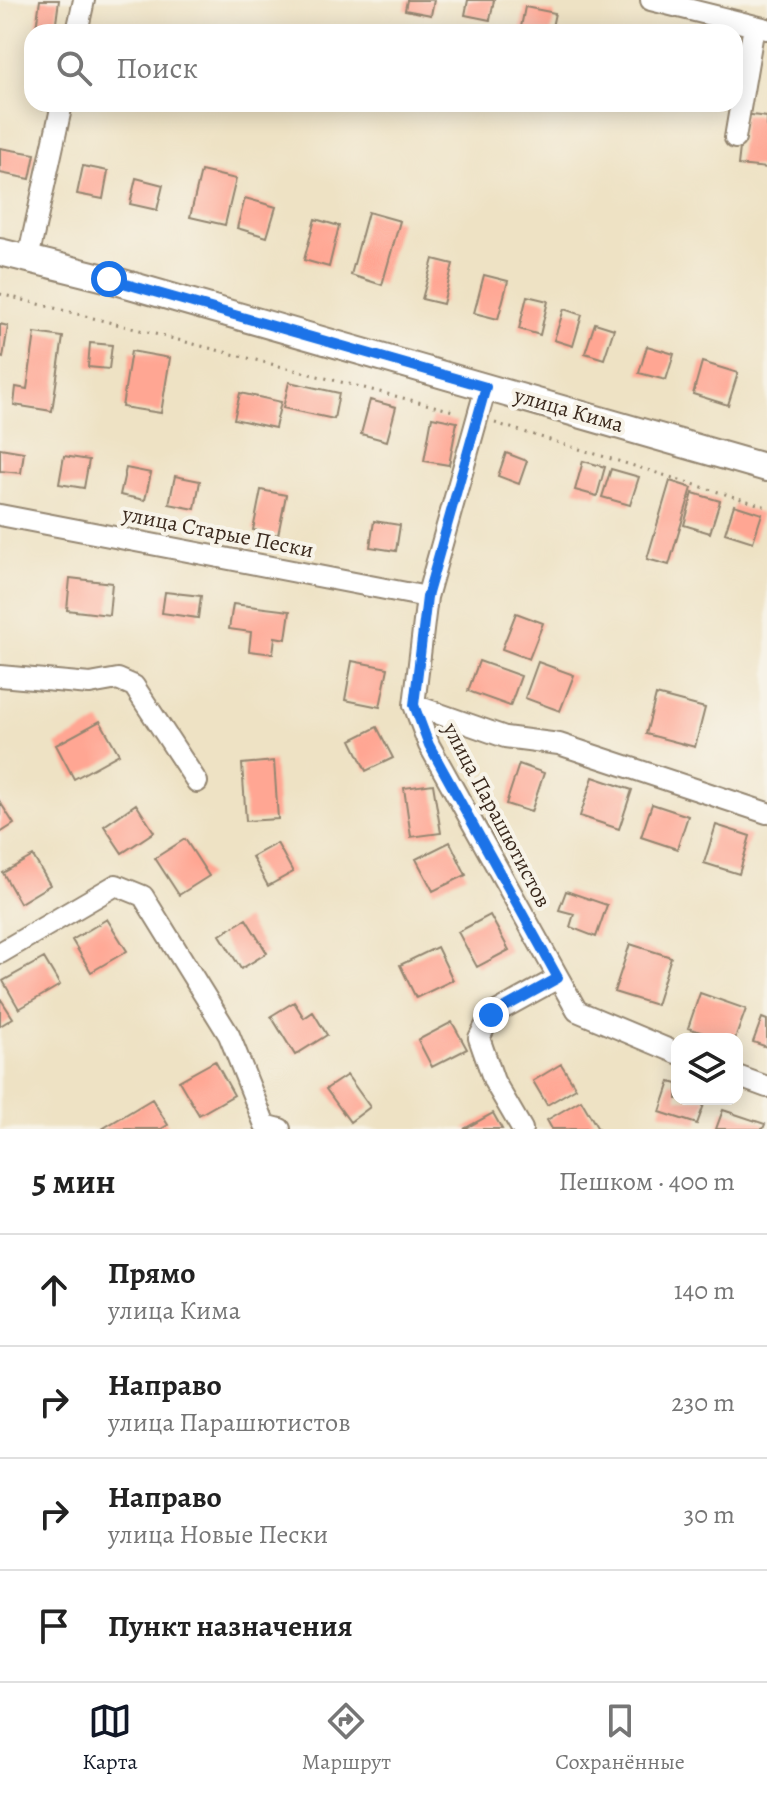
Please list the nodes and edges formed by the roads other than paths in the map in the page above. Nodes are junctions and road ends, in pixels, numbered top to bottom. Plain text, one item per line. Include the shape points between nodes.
1 (84, 0) edge
2 (651, 0) edge
3 (79, 24) edge
4 (761, 28) edge
5 (743, 104) edge
6 (60, 112) edge
7 (741, 112) edge
8 (735, 138) dead end
9 (0, 252) edge
10 (28, 259) junction
11 (486, 387) junction
12 (767, 468) edge
13 (0, 515) edge
14 (427, 597) junction
15 (0, 676) edge
16 (414, 705) junction
17 (197, 782) dead end
18 (767, 813) edge
19 (2, 947) edge
20 (558, 978) junction
21 (671, 1050) edge
22 (743, 1078) edge
23 (767, 1087) edge
24 (267, 1128) edge
25 (522, 1129) edge

1 - 3 street
2 - 4 street
4 - 5 street
6 - 10 street
7 - 8 street
9 - 10 main road, улица Кима
10 - 11 main road, улица Кима
11 - 12 main road, улица Кима
11 - 14 street, улица Парашютистов
13 - 14 street, улица Старые Пески
14 - 16 street, улица Парашютистов
15 - 17 street via 90,684 118,679 134,686
16 - 18 street via 505,737 559,744
16 - 20 street, улица Парашютистов via 429,745
19 - 24 street via 116,885 143,896 229,1035
20 - 21 street, улица Парашютистов via 577,1011
20 - 25 street via 491,1015 479,1038 494,1081
22 - 23 street

